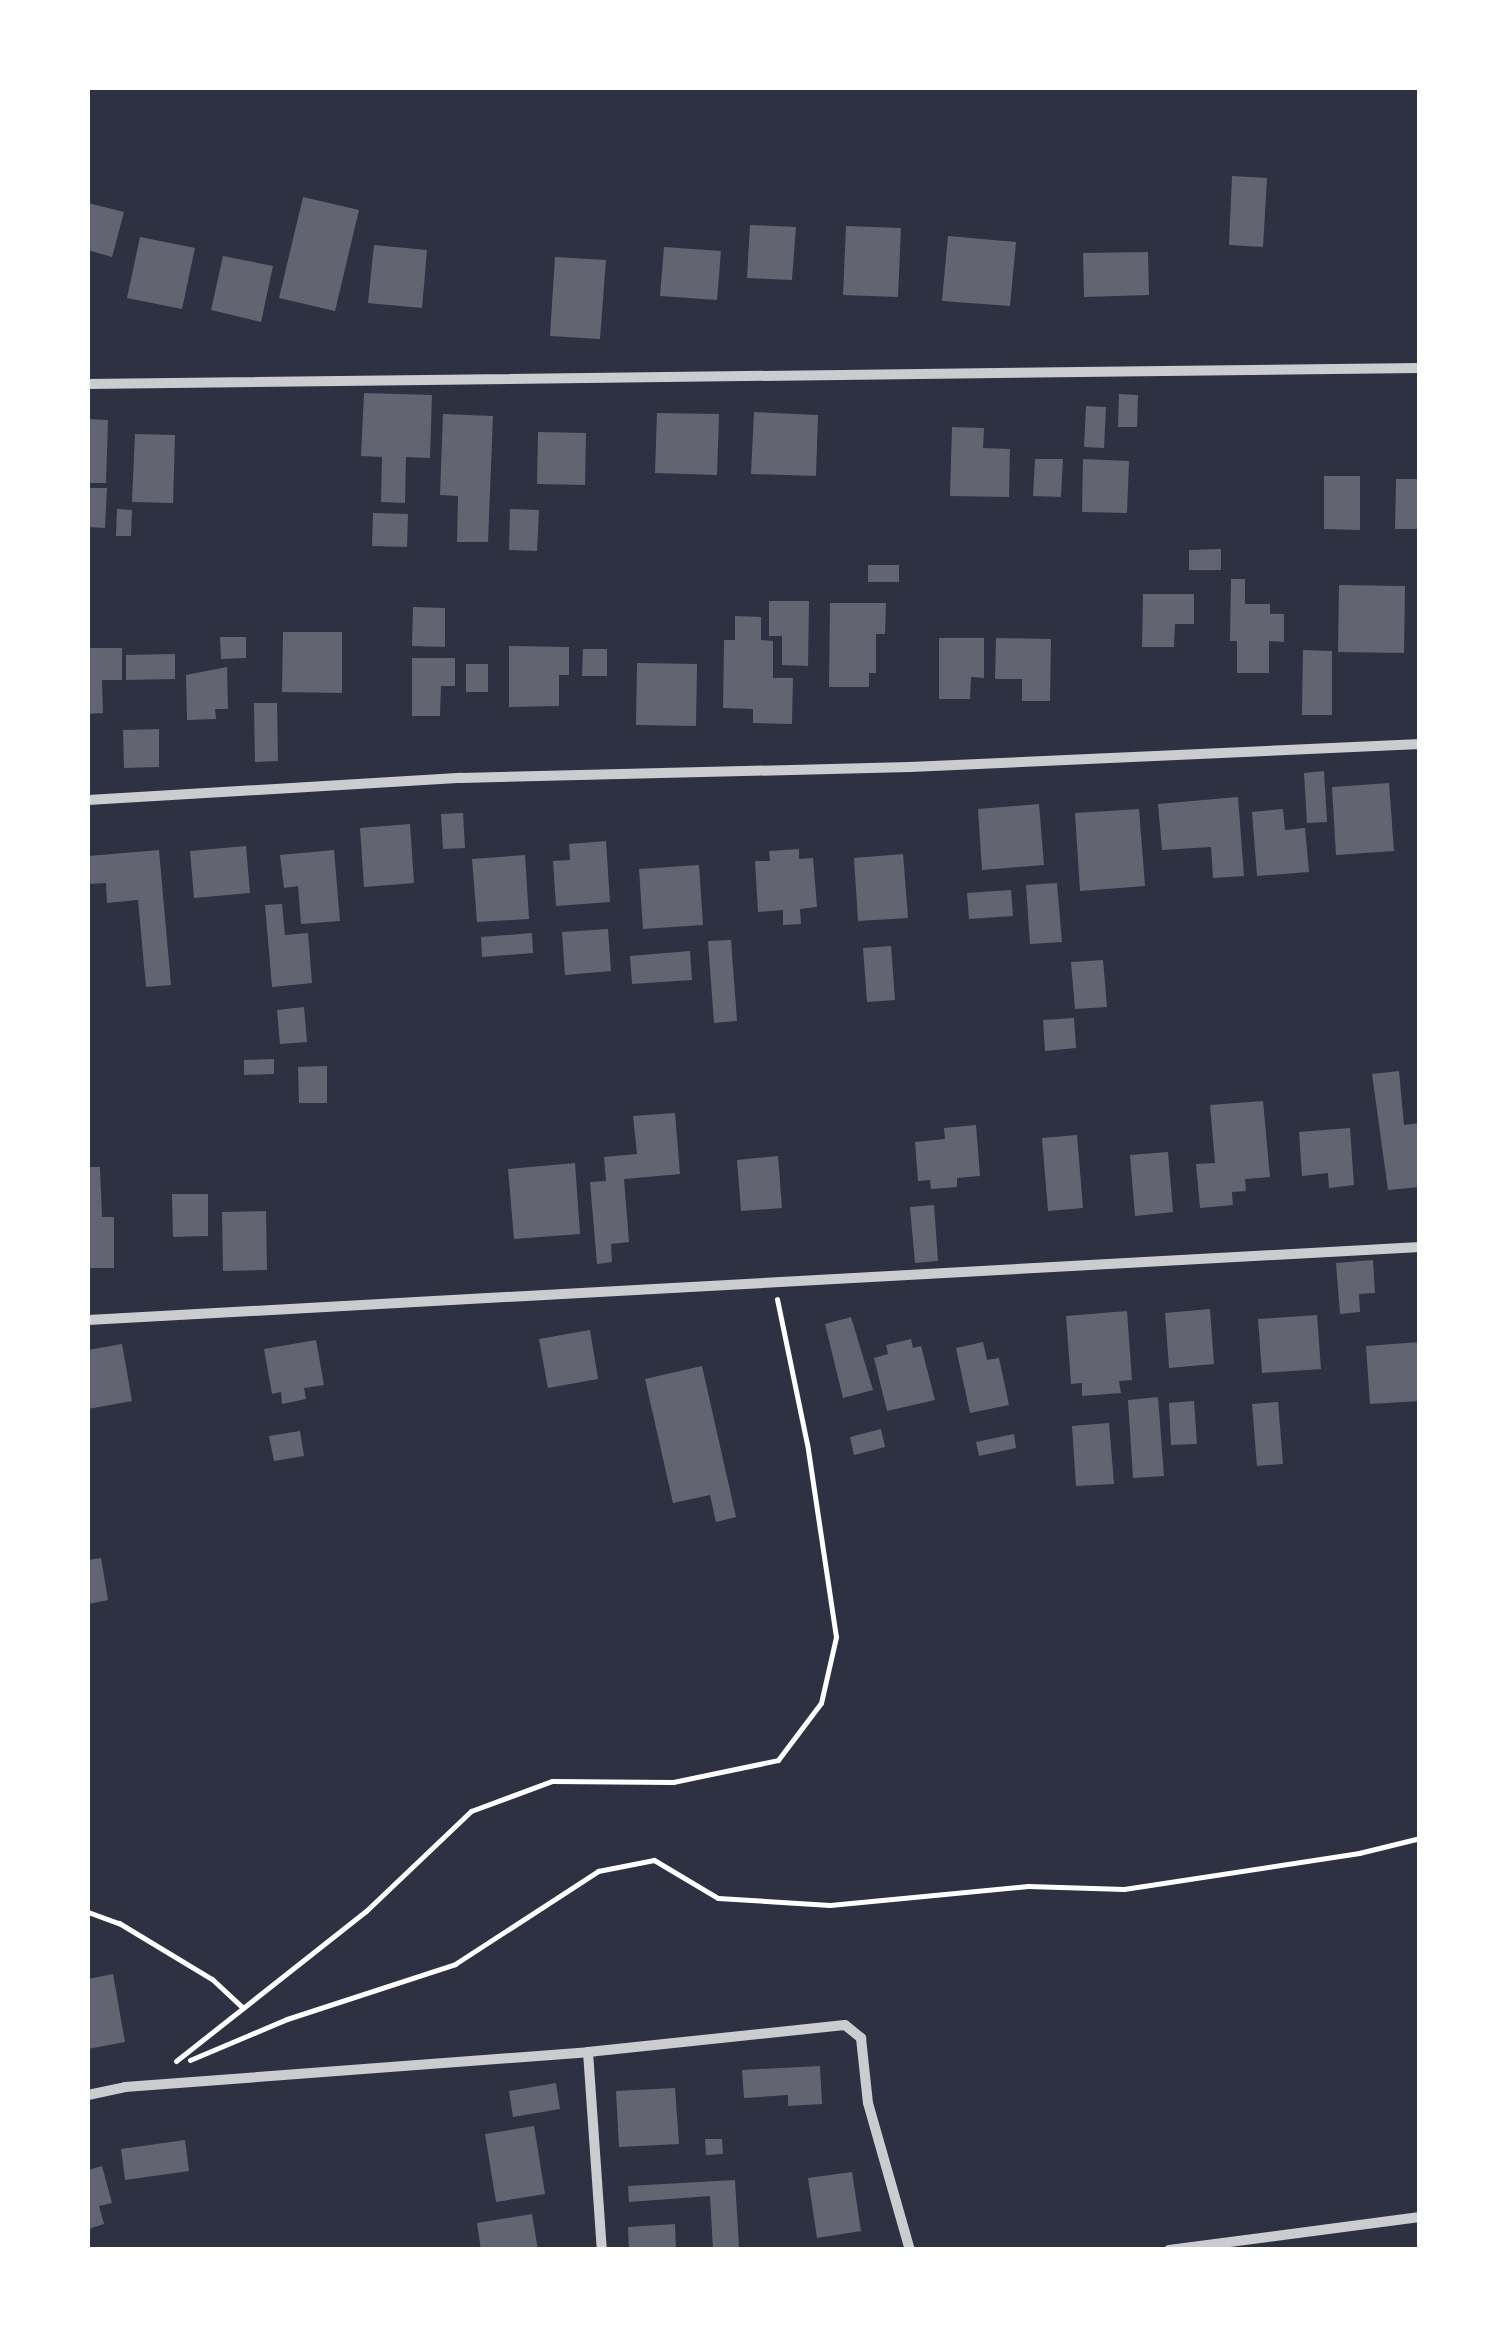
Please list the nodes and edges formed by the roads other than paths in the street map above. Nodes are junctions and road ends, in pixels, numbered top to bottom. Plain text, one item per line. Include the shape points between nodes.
1 (1420, 368) edge
2 (88, 384) edge
3 (1420, 744) edge
4 (88, 800) edge
5 (1420, 1247) edge
6 (88, 1320) edge
7 (588, 2052) junction
8 (88, 2096) edge
9 (1420, 2217) edge
10 (602, 2250) edge
11 (910, 2250) edge
12 (1169, 2250) edge

1 - 2 street
3 - 4 street via 460,778
5 - 6 street
7 - 8 street via 124,2087
7 - 10 street
7 - 11 street via 844,2025 861,2038 868,2103
9 - 12 street

